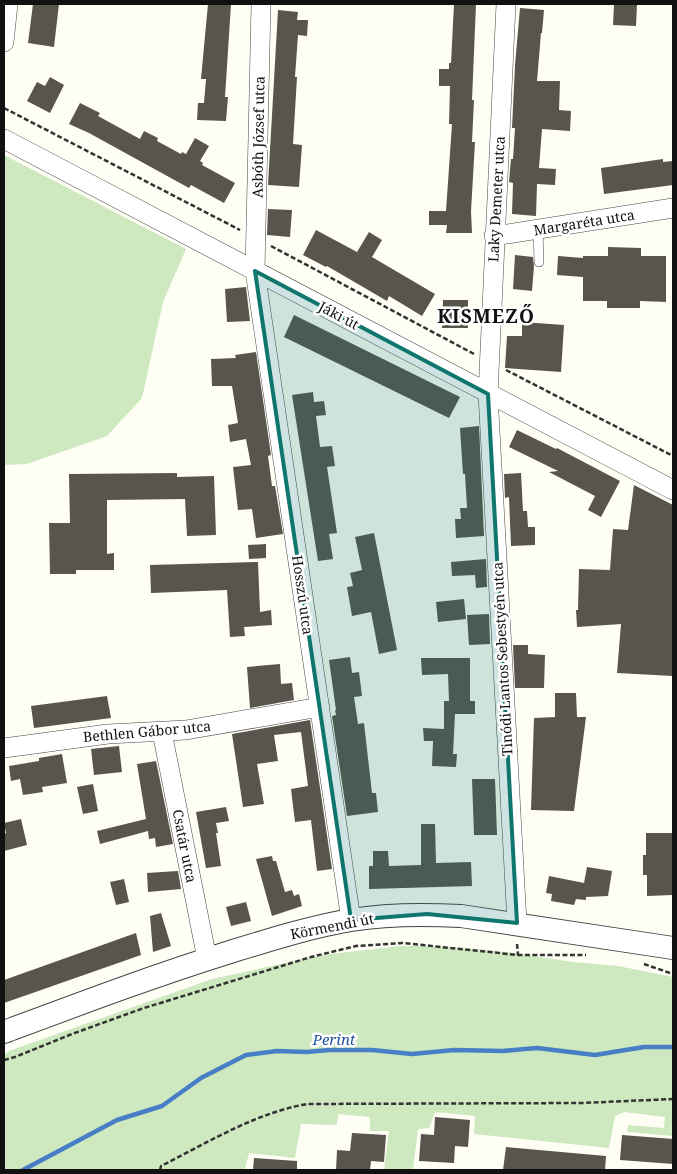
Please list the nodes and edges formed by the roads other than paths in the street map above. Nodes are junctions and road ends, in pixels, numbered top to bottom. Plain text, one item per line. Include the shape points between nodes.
1 (8, 4) edge
2 (261, 4) edge
3 (506, 4) edge
4 (4, 42) edge
5 (4, 139) edge
6 (673, 208) edge
7 (538, 229) junction
8 (494, 236) junction
9 (539, 262) dead end
10 (256, 270) junction
11 (488, 394) junction
12 (673, 490) edge
13 (320, 707) junction
14 (162, 732) junction
15 (4, 748) edge
16 (351, 920) junction
17 (517, 923) junction
18 (673, 948) edge
19 (207, 959) junction
20 (4, 1032) edge

1 - 4 street
2 - 10 street, Asbóth József utca
3 - 8 street, Laky Demeter utca
5 - 10 street, Jáki út
6 - 7 street, Margaréta utca
7 - 8 street, Margaréta utca
7 - 9 lane
8 - 11 street, Laky Demeter utca
10 - 11 street, Jáki út
10 - 13 street, Hosszú utca
11 - 12 street, Jáki út
11 - 17 street, Tinódi Lantos Sebestyén utca
13 - 14 street, Bethlen Gábor utca
13 - 16 street, Hosszú utca
14 - 15 street, Bethlen Gábor utca via 108,734
14 - 19 street, Csatár utca
16 - 17 street, Körmendi út via 427,914
16 - 19 street, Körmendi út
17 - 18 street, Körmendi út
19 - 20 street, Körmendi út

